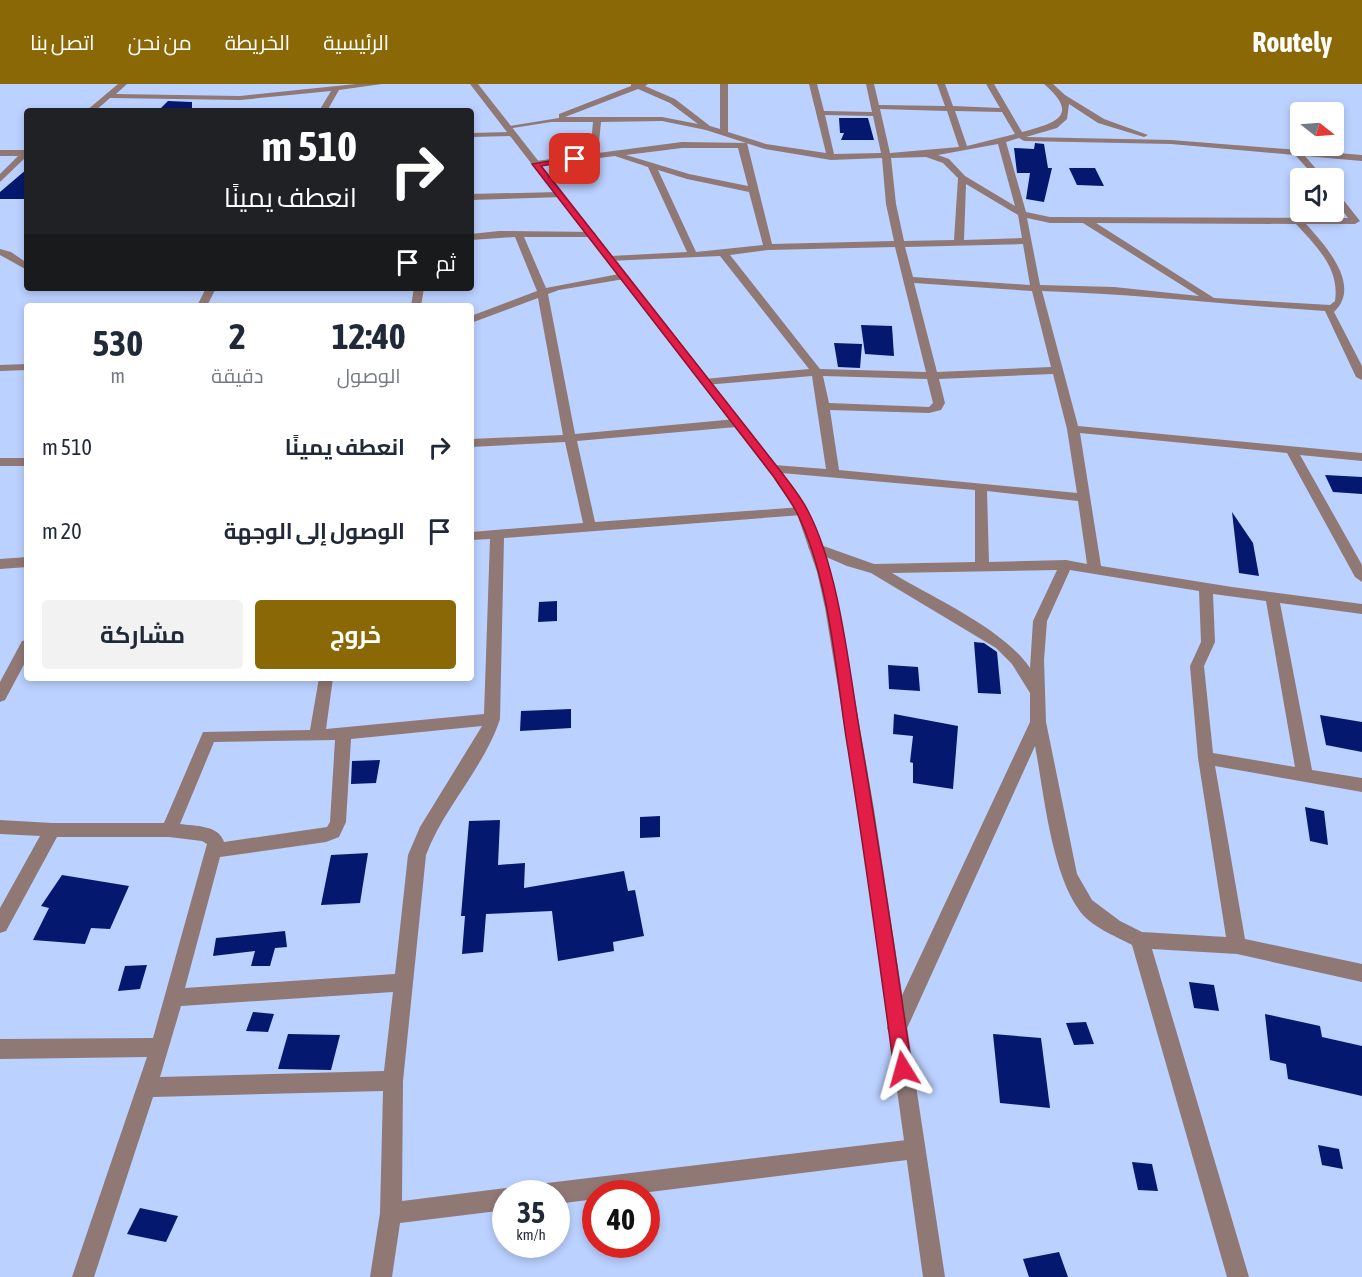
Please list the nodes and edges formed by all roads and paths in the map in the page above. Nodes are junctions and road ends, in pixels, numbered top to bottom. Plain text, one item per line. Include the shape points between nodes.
1 (123, 84) edge
2 (268, 84) edge
3 (378, 84) edge
4 (474, 84) edge
5 (724, 84) edge
6 (813, 84) edge
7 (870, 84) edge
8 (941, 84) edge
9 (990, 84) edge
10 (1048, 84) edge
11 (638, 85) edge
12 (335, 90) junction
13 (1062, 91) edge
14 (107, 96) junction
15 (256, 96) junction
16 (93, 108) edge
17 (325, 108) edge
18 (949, 108) junction
19 (1005, 110) junction
20 (877, 111) junction
21 (820, 113) junction
22 (597, 119) junction
23 (551, 120) junction
24 (708, 128) junction
25 (509, 130) junction
26 (724, 133) junction
27 (474, 135) edge
28 (1020, 136) junction
29 (1004, 140) junction
30 (1171, 142) junction
31 (742, 145) junction
32 (765, 146) junction
33 (964, 149) junction
34 (1290, 151) edge
35 (0, 153) edge
36 (24, 153) edge
37 (613, 154) junction
38 (886, 154) junction
39 (928, 154) junction
40 (24, 155) edge
41 (594, 156) junction
42 (1301, 156) edge
43 (1340, 156) edge
44 (831, 157) junction
45 (1362, 158) edge
46 (536, 164) junction
47 (651, 165) junction
48 (1311, 168) edge
49 (962, 178) junction
50 (0, 179) edge
51 (754, 190) junction
52 (560, 195) junction
53 (474, 197) edge
54 (1344, 207) edge
55 (1022, 214) junction
56 (1083, 220) junction
57 (1344, 221) edge
58 (1290, 222) edge
59 (1300, 222) edge
60 (591, 234) junction
61 (519, 235) junction
62 (474, 237) edge
63 (1027, 242) junction
64 (959, 244) junction
65 (900, 246) junction
66 (768, 248) junction
67 (0, 252) edge
68 (723, 253) junction
69 (693, 255) junction
70 (611, 259) junction
71 (24, 261) edge
72 (624, 276) junction
73 (909, 280) junction
74 (1036, 288) junction
75 (543, 291) junction
76 (1213, 301) junction
77 (1332, 308) junction
78 (474, 319) edge
79 (24, 367) edge
80 (0, 368) edge
81 (1058, 370) junction
82 (817, 372) junction
83 (933, 376) junction
84 (1362, 377) edge
85 (705, 382) junction
86 (824, 406) junction
87 (736, 423) junction
88 (1073, 429) junction
89 (570, 438) junction
90 (474, 443) edge
91 (1291, 450) junction
92 (1362, 457) edge
93 (0, 462) edge
94 (24, 462) edge
95 (774, 469) junction
96 (833, 474) junction
97 (981, 487) junction
98 (1085, 498) junction
99 (802, 511) junction
100 (590, 527) junction
101 (498, 534) junction
102 (474, 536) edge
103 (815, 547) junction
104 (24, 562) edge
105 (0, 564) edge
106 (1066, 565) junction
107 (982, 566) junction
108 (874, 568) junction
109 (1095, 570) junction
110 (1362, 577) edge
111 (1206, 588) junction
112 (1272, 597) junction
113 (1362, 609) edge
114 (24, 651) edge
115 (326, 681) edge
116 (1038, 693) junction
117 (0, 696) edge
118 (492, 719) junction
119 (1038, 722) junction
120 (343, 734) junction
121 (317, 736) junction
122 (1206, 758) junction
123 (1305, 775) junction
124 (1362, 785) edge
125 (0, 827) edge
126 (52, 830) junction
127 (170, 830) junction
128 (214, 851) junction
129 (0, 926) edge
130 (1140, 940) junction
131 (1237, 946) junction
132 (1362, 973) edge
133 (405, 982) junction
134 (174, 998) junction
135 (897, 1028) junction
136 (160, 1047) junction
137 (0, 1049) edge
138 (393, 1081) junction
139 (146, 1087) junction
140 (915, 1149) junction
141 (570, 1191) edge
142 (492, 1201) edge
143 (391, 1213) junction
144 (83, 1277) edge
145 (381, 1277) edge
146 (934, 1277) edge
147 (1238, 1277) edge

1 - 14 street
2 - 15 street
3 - 12 street
4 - 25 street
5 - 26 street
6 - 21 street
7 - 20 street
8 - 18 street
9 - 19 street
10 - 13 street
11 - 23 street
11 - 24 street via 670,98
12 - 15 street
12 - 17 street
13 - 28 street via 1067,111 1063,119 1054,126
13 - 30 street via 1113,126
14 - 15 street
14 - 16 street
18 - 19 street
18 - 20 street
18 - 33 street
19 - 28 street
20 - 21 street
20 - 38 street
21 - 44 street
22 - 23 street
22 - 24 street via 662,119
22 - 41 street
23 - 25 street
24 - 26 street
25 - 27 street
25 - 46 street
26 - 32 street
28 - 29 street
29 - 30 street
29 - 33 street
29 - 55 street
30 - 34 street
31 - 32 street
31 - 37 street via 682,145
31 - 51 street
32 - 44 street
33 - 39 street
35 - 36 street
37 - 41 street
37 - 47 street
38 - 39 street
38 - 44 street
38 - 65 street
39 - 49 street via 946,161
40 - 50 street
41 - 46 street
42 - 48 street
43 - 45 street
46 - 52 street
47 - 51 street
47 - 69 street
49 - 55 street
49 - 64 street
51 - 66 street
52 - 53 street
52 - 60 street
54 - 57 street via 1355,221
55 - 56 street via 1050,220
55 - 63 street
56 - 58 street
56 - 76 street
59 - 77 street via 1340,272 1341,301
60 - 61 street
60 - 70 street
61 - 62 street
61 - 75 street
63 - 64 street
63 - 74 street
64 - 65 street
65 - 66 street
65 - 73 street
66 - 68 street
67 - 71 street
68 - 69 street
68 - 82 street
69 - 70 street
70 - 72 street
72 - 75 street
72 - 85 street
73 - 74 street
73 - 83 street
74 - 76 street via 1114,290
74 - 81 street
75 - 78 street
75 - 89 street
76 - 77 street
77 - 84 street via 1329,312
79 - 80 street
81 - 83 street
81 - 88 street
82 - 83 street
82 - 85 street
82 - 86 street
83 - 86 street via 937,408
85 - 87 street
86 - 96 street
87 - 89 street
87 - 95 street
88 - 91 street
88 - 98 street
89 - 90 street
89 - 100 street
91 - 92 street
91 - 110 street
93 - 94 street
95 - 96 street
95 - 99 street
96 - 97 street
97 - 98 street
97 - 107 street
98 - 109 street
99 - 100 street
99 - 103 street
100 - 101 street
101 - 102 street
101 - 118 street
103 - 108 street
103 - 135 street via 832,608
104 - 105 street
106 - 107 street
106 - 109 street
106 - 116 street via 1040,621
107 - 108 street
108 - 116 street via 1002,644
109 - 111 street
111 - 112 street
111 - 122 street via 1208,642 1197,666
112 - 113 street
112 - 123 street
114 - 117 street
115 - 121 street
116 - 119 street
118 - 120 street
118 - 133 street via 487,734 426,832 417,855
119 - 130 street via 1069,875 1086,906
119 - 135 street
120 - 121 street
120 - 128 street via 338,822 333,832
121 - 127 street via 209,736
122 - 123 street
122 - 131 street
123 - 124 street
125 - 126 street
126 - 127 street
126 - 129 street
127 - 128 street via 212,836 216,841
128 - 134 street
130 - 131 street
130 - 147 street
131 - 132 street
133 - 134 street
133 - 138 street
134 - 136 street
135 - 140 street
136 - 137 street
136 - 139 street
138 - 139 street
138 - 143 street
139 - 144 street
140 - 141 street
140 - 146 street
142 - 143 street
143 - 145 street

